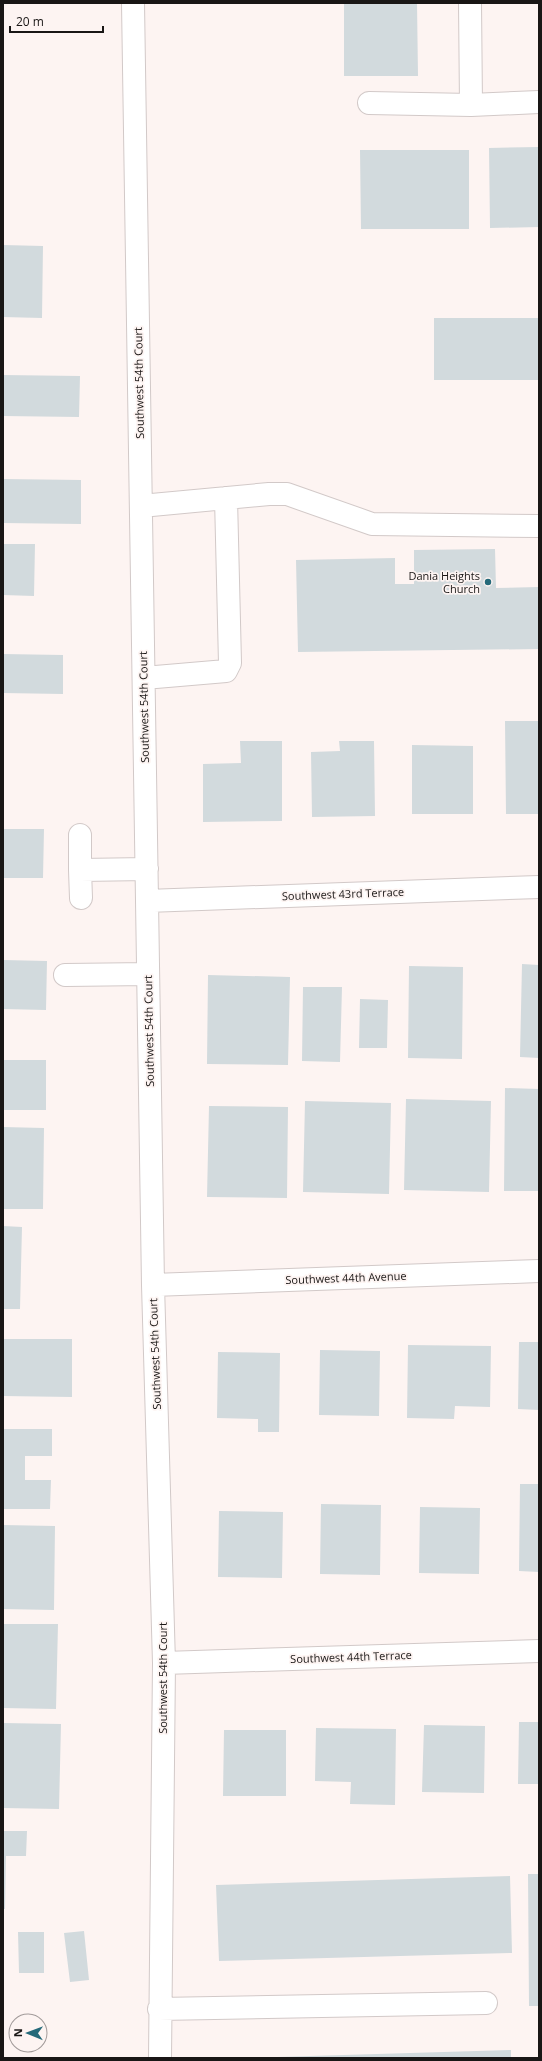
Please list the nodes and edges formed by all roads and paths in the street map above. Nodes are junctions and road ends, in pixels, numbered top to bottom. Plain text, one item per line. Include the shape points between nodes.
1 (133, 3) edge
2 (470, 3) edge
3 (539, 102) edge
4 (369, 104) dead end
5 (470, 105) junction
6 (226, 498) junction
7 (142, 506) junction
8 (539, 526) edge
9 (144, 678) junction
10 (80, 834) dead end
11 (146, 869) junction
12 (80, 870) junction
13 (539, 887) edge
14 (81, 898) dead end
15 (147, 901) junction
16 (148, 974) junction
17 (65, 976) dead end
18 (539, 1270) edge
19 (153, 1285) junction
20 (539, 1651) edge
21 (164, 1663) junction
22 (486, 2003) dead end
23 (159, 2009) junction
24 (160, 2058) edge

1 - 7 street, Southwest 54th Court
2 - 5 street
3 - 5 street
4 - 5 street
6 - 7 street
6 - 8 street via 287,494 372,524
6 - 9 street via 230,663 226,671
7 - 9 street, Southwest 54th Court
9 - 11 street, Southwest 54th Court
10 - 12 street
11 - 12 street
11 - 15 street, Southwest 54th Court
12 - 14 street
13 - 15 street, Southwest 43rd Terrace
15 - 16 street, Southwest 54th Court
16 - 17 street
16 - 19 street, Southwest 54th Court
18 - 19 street, Southwest 44th Avenue
19 - 21 street, Southwest 54th Court
20 - 21 street, Southwest 44th Terrace
21 - 23 street, Southwest 54th Court
22 - 23 street
23 - 24 street, Southwest 54th Court

